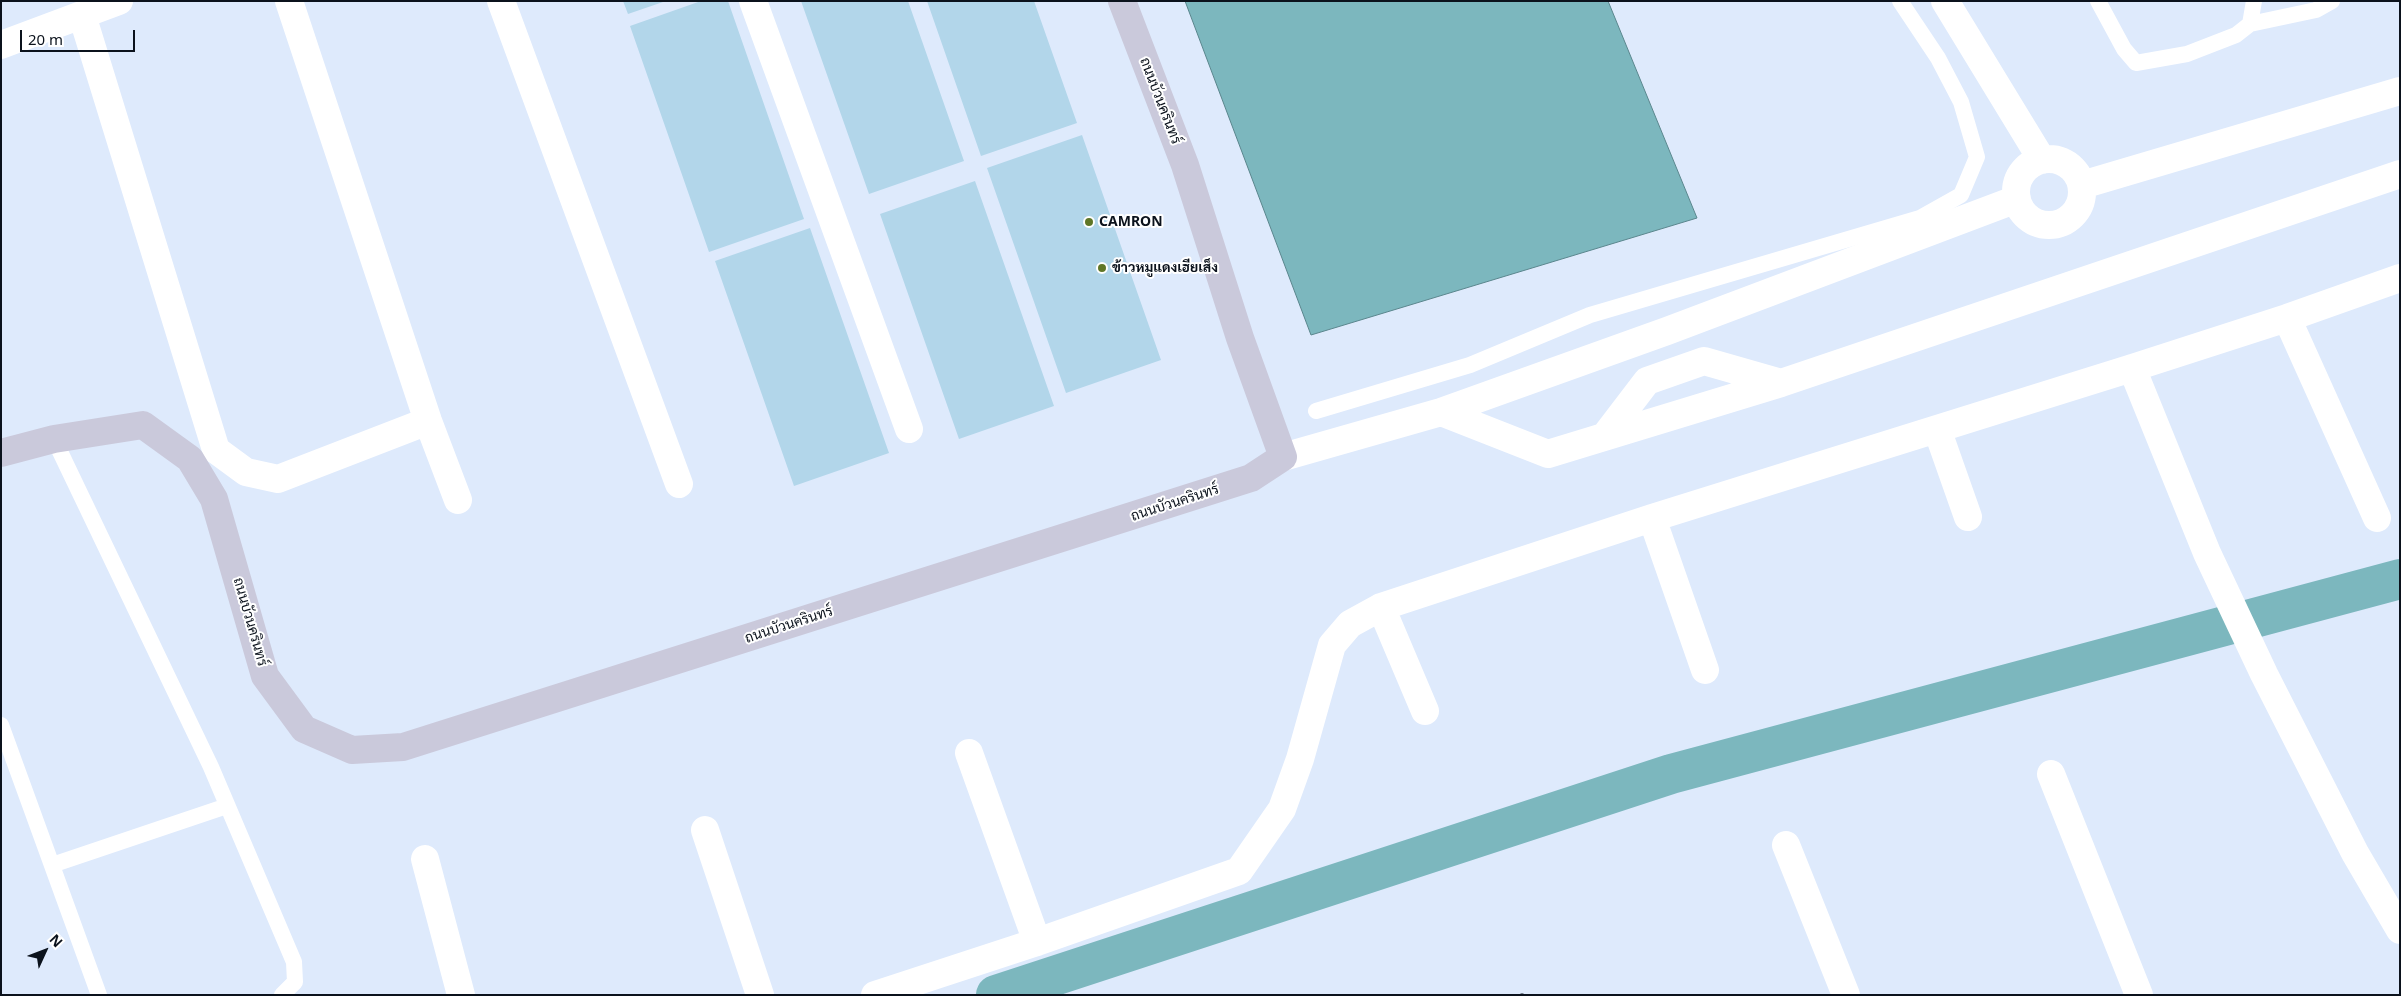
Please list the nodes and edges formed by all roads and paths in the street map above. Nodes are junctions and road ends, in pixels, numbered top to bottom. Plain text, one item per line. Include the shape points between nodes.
1 (120, 1) edge
2 (289, 1) edge
3 (501, 1) edge
4 (753, 1) edge
5 (1122, 1) edge
6 (1900, 1) edge
7 (1946, 1) edge
8 (2098, 1) edge
9 (2254, 1) edge
10 (2332, 1) edge
11 (82, 15) junction
12 (2250, 24) junction
13 (1, 45) edge
14 (2400, 91) edge
15 (2042, 160) junction
16 (2400, 174) edge
17 (2082, 185) junction
18 (2017, 199) junction
19 (2400, 278) edge
20 (2287, 318) junction
21 (2132, 368) junction
22 (1781, 383) junction
23 (1316, 411) dead end
24 (1440, 412) junction
25 (428, 422) junction
26 (909, 429) dead end
27 (1937, 429) junction
28 (1606, 436) junction
29 (54, 439) junction
30 (2, 451) edge
31 (1283, 457) junction
32 (679, 484) dead end
33 (458, 500) dead end
34 (1968, 517) dead end
35 (1652, 518) junction
36 (2377, 518) dead end
37 (1381, 607) junction
38 (1705, 670) dead end
39 (1424, 711) dead end
40 (1, 725) edge
41 (969, 753) dead end
42 (2051, 774) dead end
43 (228, 806) junction
44 (705, 830) dead end
45 (1786, 845) dead end
46 (425, 859) dead end
47 (52, 865) junction
48 (2400, 930) edge
49 (1037, 942) junction
50 (100, 995) edge
51 (282, 995) edge
52 (460, 995) edge
53 (760, 995) edge
54 (875, 995) edge
55 (1846, 995) edge
56 (2139, 995) edge

1 - 11 street
2 - 25 street
3 - 32 street
4 - 26 street
5 - 31 street, ถนนบัวนครินทร์ via 1185,165 1240,338
6 - 23 lane via 1938,58 1961,102 1977,157 1961,195 1920,218 1590,315 1470,365
7 - 15 street
8 - 12 lane via 2124,49 2136,64 2187,54 2236,35
9 - 12 lane
10 - 12 lane via 2316,10
11 - 13 street
11 - 25 street via 216,450 246,472 278,479
14 - 17 street
15 - 17 street via 2055,159 2067,164
15 - 18 street via 2021,174 2016,186
16 - 22 street
17 - 18 street via 2078,211 2056,225 2031,221 2021,211
18 - 24 street via 1667,331
19 - 20 street
20 - 21 street
20 - 36 street
21 - 27 street
21 - 48 street via 2207,553 2264,674 2355,853
22 - 28 street
22 - 28 street via 1704,362 1647,381
24 - 28 street via 1548,454
24 - 31 street
25 - 33 street
27 - 34 street
27 - 35 street
29 - 30 street, ถนนบัวนครินทร์
29 - 31 street, ถนนบัวนครินทร์ via 143,425 190,459 214,499 266,676 304,728 352,750 403,747 432,738 1251,478
29 - 43 lane
35 - 37 street
35 - 38 street
37 - 39 street
37 - 49 street via 1350,624 1332,645 1300,759 1282,809 1239,871
40 - 47 lane
41 - 49 street
42 - 56 street
43 - 47 lane
43 - 51 lane via 294,962 295,982
44 - 53 street
45 - 55 street
46 - 52 street
47 - 50 lane
49 - 54 street

